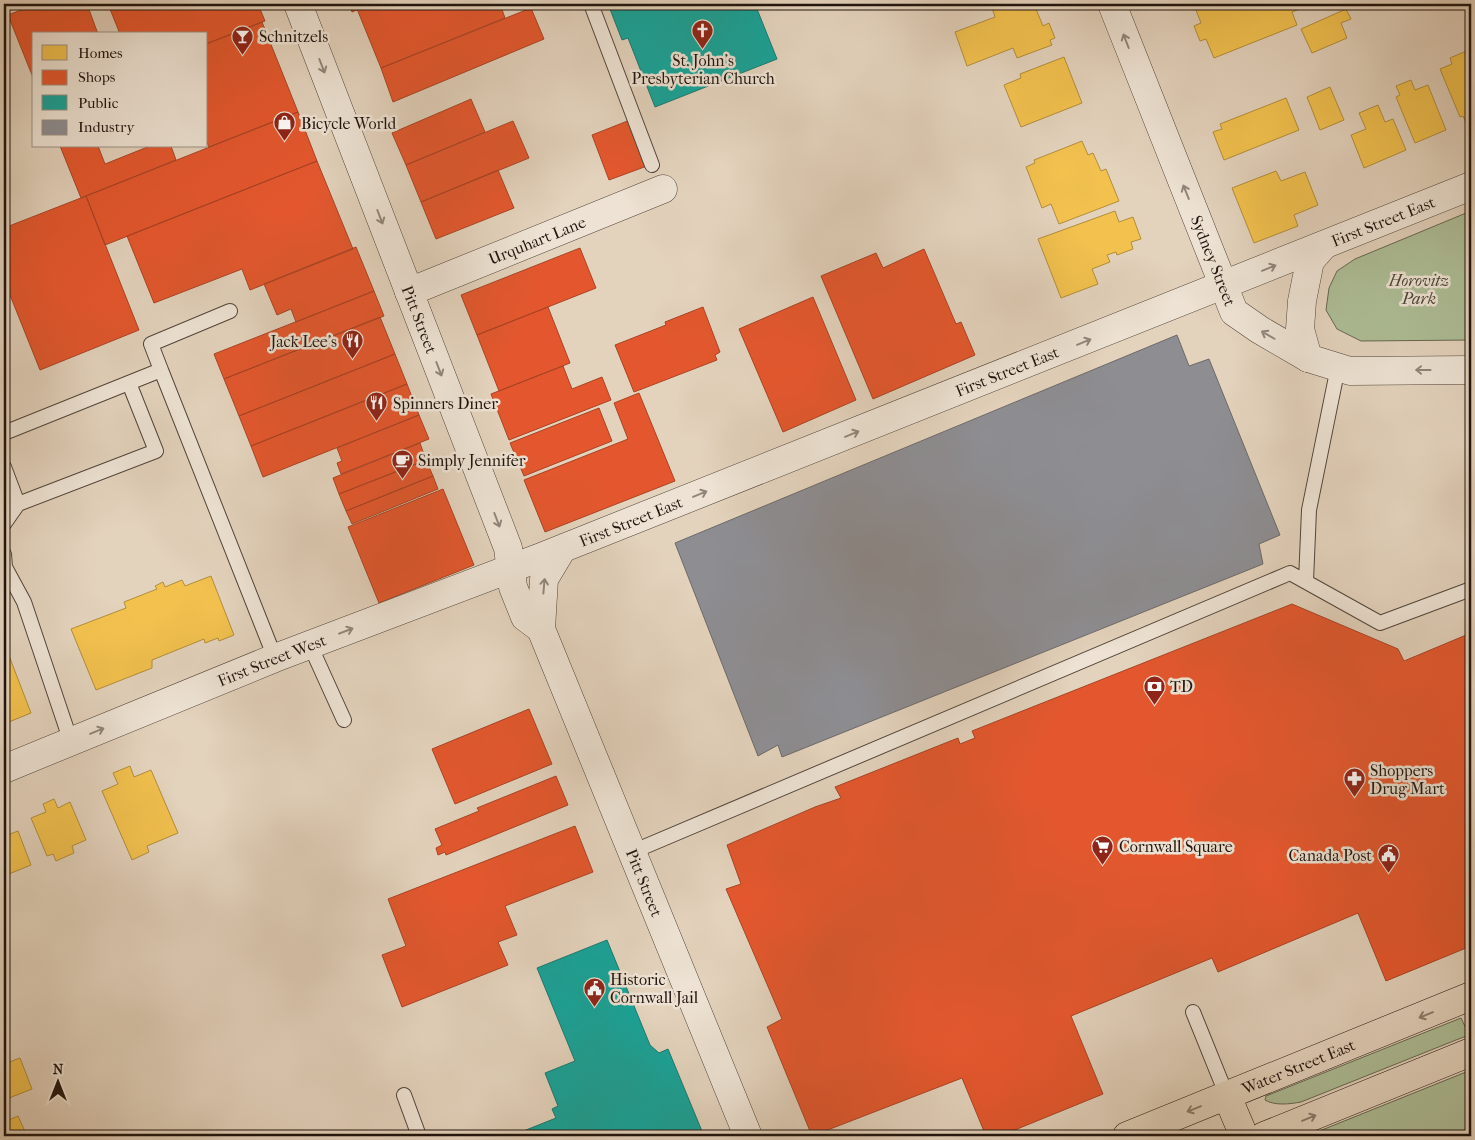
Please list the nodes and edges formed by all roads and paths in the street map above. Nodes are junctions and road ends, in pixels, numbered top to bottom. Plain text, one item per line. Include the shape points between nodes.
1 (298, 4) edge
2 (591, 4) edge
3 (1112, 4) edge
4 (658, 177) joint
5 (1471, 186) edge
6 (1324, 246) junction
7 (1224, 286) junction
8 (409, 292) junction
9 (230, 311) dead end
10 (1308, 358) junction
11 (1338, 367) junction
12 (161, 370) junction
13 (1471, 370) edge
14 (129, 383) junction
15 (4, 433) edge
16 (4, 467) edge
17 (18, 504) junction
18 (4, 524) edge
19 (552, 553) junction
20 (4, 554) edge
21 (511, 569) junction
22 (1306, 582) junction
23 (1471, 589) edge
24 (541, 629) junction
25 (310, 645) junction
26 (275, 658) junction
27 (344, 720) dead end
28 (72, 742) junction
29 (4, 769) edge
30 (632, 852) junction
31 (1471, 996) edge
32 (1193, 1012) dead end
33 (1471, 1052) edge
34 (404, 1095) dead end
35 (1227, 1096) junction
36 (419, 1136) edge
37 (748, 1136) edge
38 (1126, 1136) edge
39 (1244, 1136) edge
40 (1264, 1136) edge

1 -> 8 street, Pitt Street
2 - 4 lane
7 -> 3 street, Sydney Street
4 - 8 street, Urquhart Lane
5 - 6 street, First Street East
7 -> 6 street, First Street East
6 - 10 street via 1310,261 1302,301 1300,329
10 -> 7 street, Sydney Street via 1234,312
19 -> 7 street, First Street East
8 -> 21 street, Pitt Street via 508,548
9 - 12 lane via 151,344
10 - 11 street, Sydney Street
13 -> 11 street, Sydney Street via 1350,370
11 - 22 lane via 1309,510
12 - 14 lane
12 - 26 lane
14 - 15 lane
14 - 17 lane via 156,451
16 - 17 lane
17 - 18 lane
19 - 21 street, First Street West
24 -> 19 street, Pitt Street via 544,579
20 - 28 lane via 5,568 24,602
21 - 24 street, Pitt Street via 513,587 524,617
25 -> 21 street, First Street West
22 - 23 lane via 1380,623
22 - 30 lane via 1290,573
24 - 30 street, Pitt Street
25 - 26 street, First Street West
25 - 27 lane
28 -> 26 street, First Street West
28 - 29 street, First Street West
30 - 37 street, Pitt Street
31 -> 35 main road, Water Street East
32 - 35 lane
40 -> 33 main road
34 - 36 lane
35 -> 38 main road, Water Street East
35 - 39 main road

